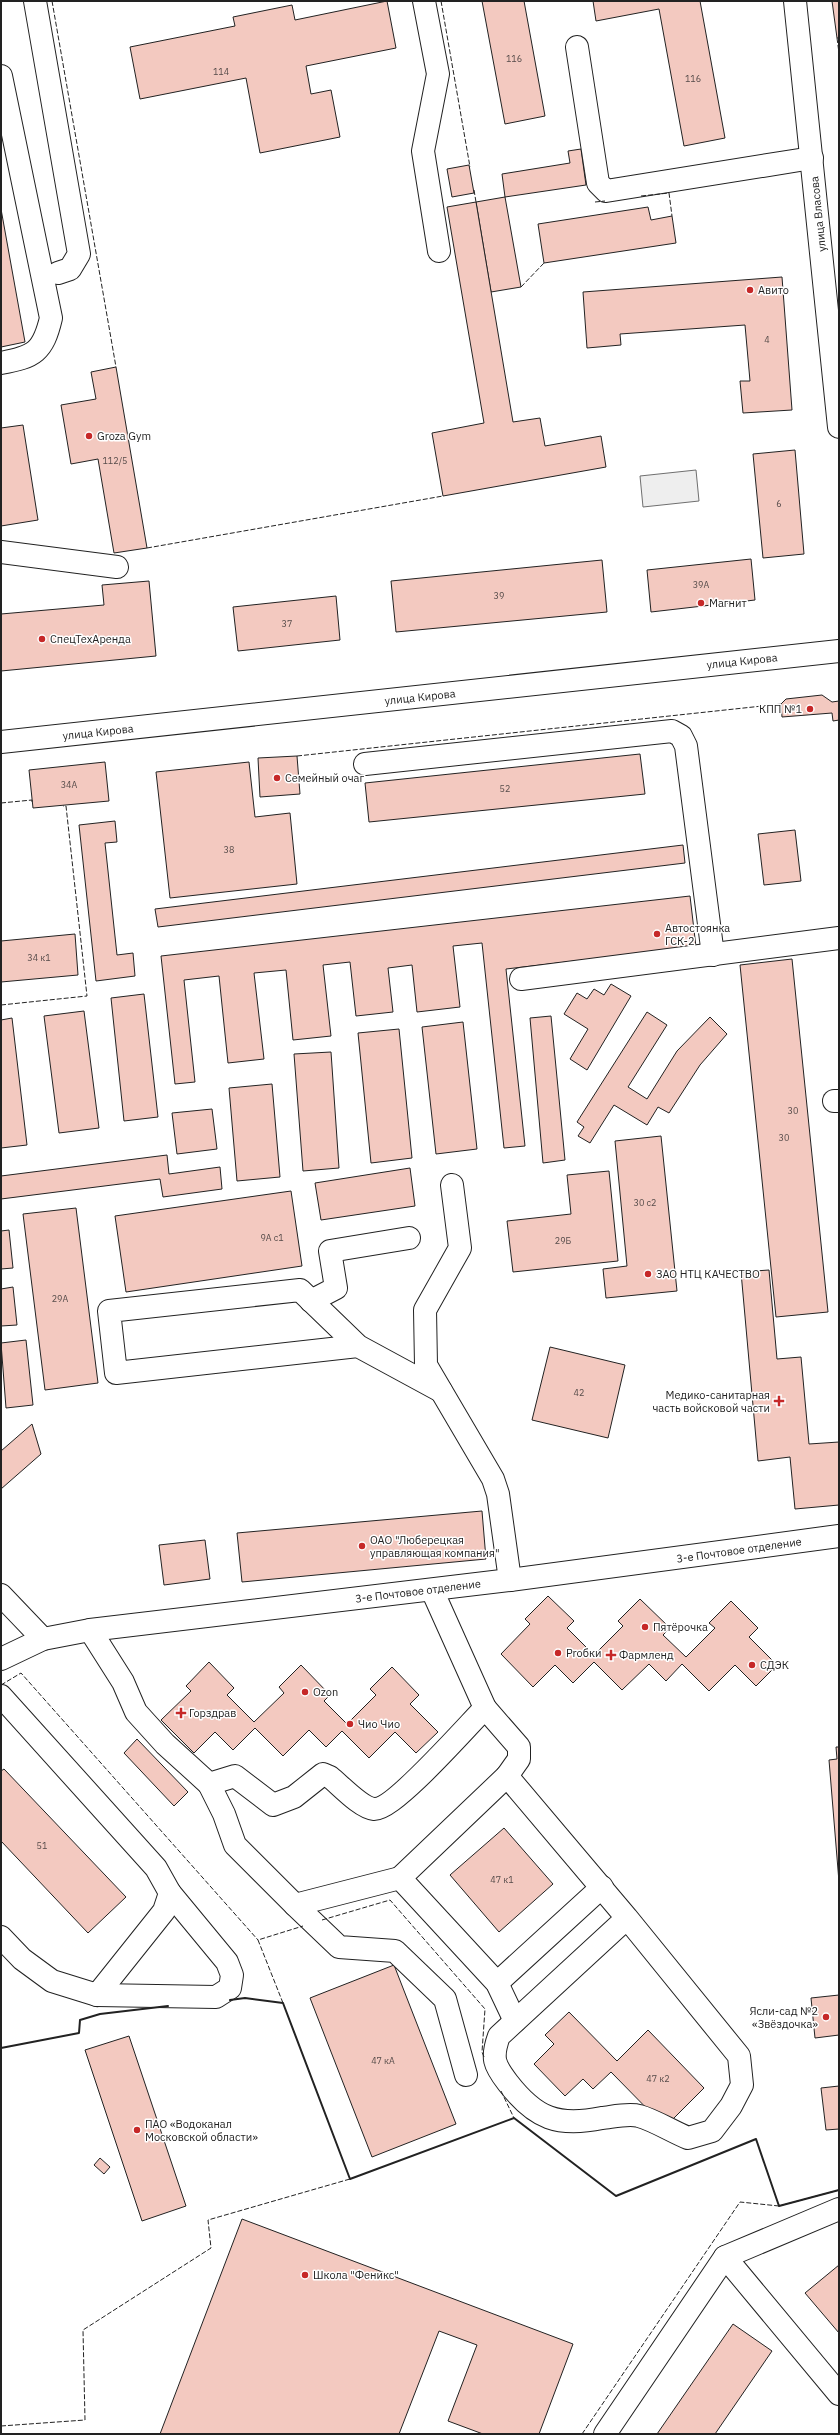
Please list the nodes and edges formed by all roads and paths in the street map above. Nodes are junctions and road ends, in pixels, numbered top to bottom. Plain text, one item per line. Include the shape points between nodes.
1 (35, 1) edge
2 (424, 1) edge
3 (795, 1) edge
4 (577, 47) dead end
5 (1, 76) edge
6 (812, 158) junction
7 (439, 251) dead end
8 (58, 273) dead end
9 (1, 363) edge
10 (839, 427) edge
11 (1, 552) edge
12 (117, 567) dead end
13 (839, 651) edge
14 (1, 742) edge
15 (365, 764) dead end
16 (839, 938) edge
17 (713, 955) junction
18 (520, 979) dead end
19 (452, 1185) dead end
20 (409, 1238) dead end
21 (311, 1300) junction
22 (358, 1346) junction
23 (441, 1391) junction
24 (839, 1536) edge
25 (510, 1580) junction
26 (432, 1590) junction
27 (1, 1595) edge
28 (90, 1630) junction
29 (43, 1639) junction
30 (1, 1659) edge
31 (1, 1696) edge
32 (485, 1708) junction
33 (507, 1776) junction
34 (209, 1784) junction
35 (400, 1878) junction
36 (602, 1887) junction
37 (170, 1893) junction
38 (295, 1905) junction
39 (627, 1918) junction
40 (1, 1937) edge
41 (497, 1983) junction
42 (97, 1995) junction
43 (515, 2021) junction
44 (466, 2074) dead end
45 (839, 2209) edge
46 (725, 2257) junction
47 (839, 2394) edge
48 (605, 2434) edge

1 - 8 street via 79,254 70,269
2 - 7 street via 438,74 423,151
3 - 6 street, улица Власова
4 - 6 street via 598,183 606,191
5 - 9 street via 51,318 46,340 28,358
6 - 10 street, улица Власова
11 - 12 street
13 - 14 street, улица Кирова
15 - 17 street via 672,731 681,736 686,746
16 - 17 street
17 - 18 street
19 - 23 street via 460,1248 425,1310 426,1365
20 - 21 street via 330,1251 336,1288
21 - 22 street
21 - 22 street via 300,1290 109,1311 116,1373
22 - 23 street
23 - 25 street via 493,1479 498,1494
24 - 25 street, 3-е Почтовое отделение
25 - 26 street, 3-е Почтовое отделение
26 - 28 street, 3-е Почтовое отделение
26 - 32 street
27 - 29 street
28 - 29 street, 3-е Почтовое отделение
28 - 34 street via 123,1682 136,1712 165,1744
29 - 30 street, 3-е Почтовое отделение
31 - 37 street via 156,1868
32 - 33 street via 519,1747 519,1759
32 - 34 street via 423,1773 387,1804 376,1809 366,1807 323,1774 294,1798 273,1805 235,1776
33 - 35 street
33 - 36 street
34 - 38 street via 235,1844
35 - 38 street
35 - 41 street
36 - 39 street
36 - 41 street
37 - 42 street via 164,1911
37 - 42 street via 227,1962 232,1975 230,1988 216,1996
38 - 44 street via 339,1947 396,1951 444,1999
39 - 43 street
39 - 43 street via 739,2056 742,2085 731,2106 712,2131 688,2138 638,2115 581,2122 552,2120 523,2102 496,2068 493,2051 499,2036
40 - 42 street via 22,1959 52,1981
41 - 43 street
45 - 46 street
46 - 47 street
46 - 48 street

